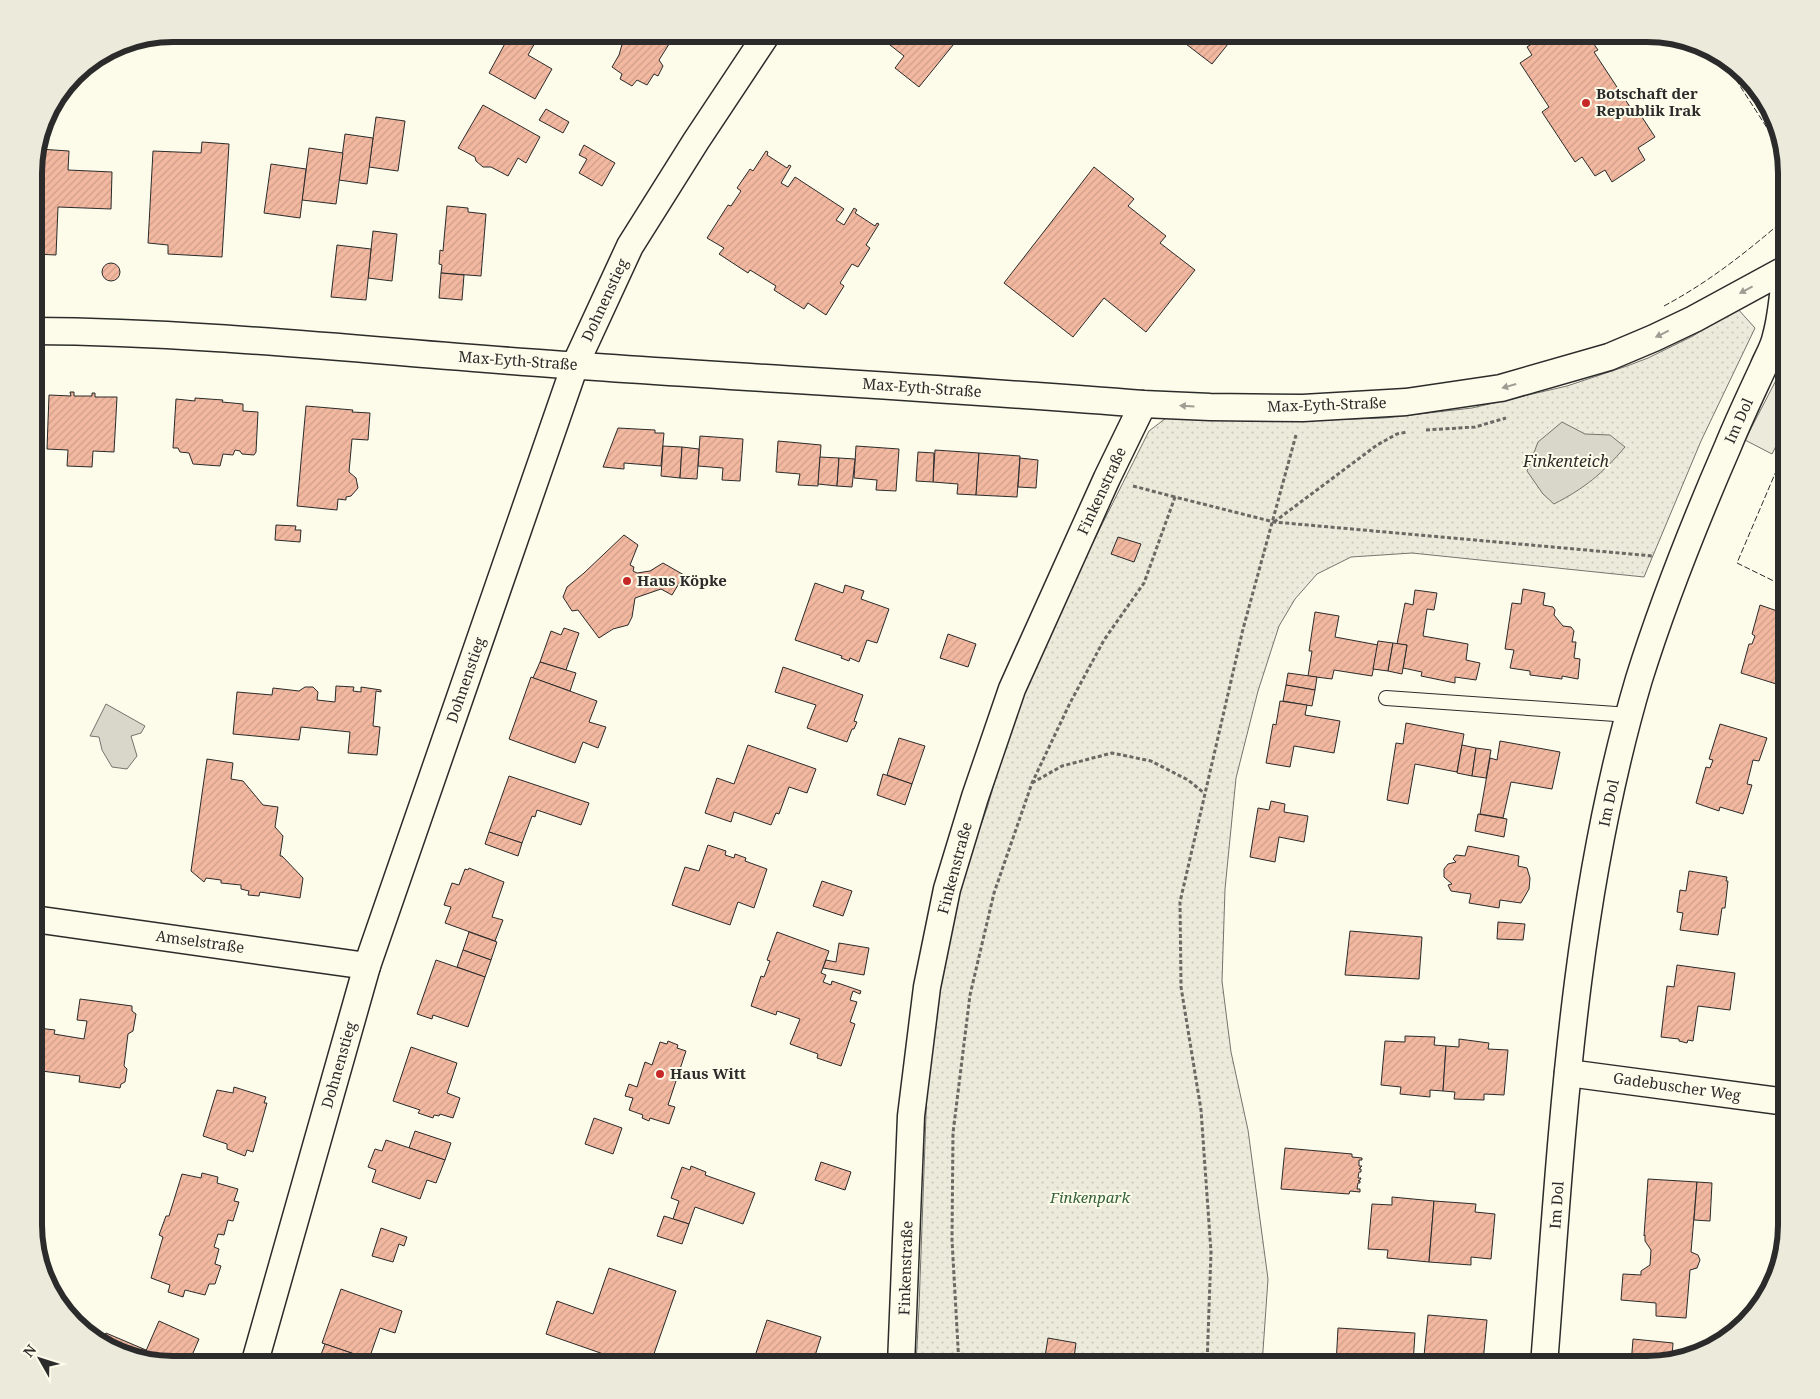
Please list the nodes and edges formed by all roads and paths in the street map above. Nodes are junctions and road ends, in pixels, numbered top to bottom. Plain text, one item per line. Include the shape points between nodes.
1 (761, 43) edge
2 (1778, 273) edge
3 (1778, 324) edge
4 (43, 331) edge
5 (575, 365) junction
6 (1143, 404) junction
7 (1303, 408) junction
8 (1128, 484) dead end
9 (1175, 497) junction
10 (1274, 522) junction
11 (1658, 556) dead end
12 (1386, 698) dead end
13 (1630, 715) junction
14 (1032, 783) junction
15 (1204, 793) junction
16 (43, 920) edge
17 (367, 966) junction
18 (1568, 1072) junction
19 (1778, 1101) edge
20 (257, 1356) edge
21 (902, 1356) edge
22 (958, 1356) edge
23 (1206, 1356) edge
24 (1545, 1356) edge

1 - 5 street, Dohnenstieg via 630,246
2 -> 7 street, Max-Eyth-Straße via 1694,319 1609,357 1501,388 1406,402
3 - 13 street, Im Dol via 1776,338 1681,558
4 - 5 street, Max-Eyth-Straße via 244,339
5 - 6 street, Max-Eyth-Straße
5 - 17 street, Dohnenstieg
7 -> 6 street, Max-Eyth-Straße
6 - 21 street, Finkenstraße via 1012,688 947,888 927,987 911,1116
7 - 10 path
8 - 9 path
9 - 10 path
9 - 14 path via 1144,583 1100,648
10 - 11 path
10 - 15 path via 1243,629
12 - 13 lane
13 - 18 street, Im Dol via 1587,914
14 - 15 path via 1062,766 1112,753 1151,761 1188,780
14 - 22 path via 994,893 970,995 953,1133 952,1240
15 - 23 path via 1180,902 1181,987 1201,1110 1211,1252
16 - 17 street, Amselstraße
17 - 20 street, Dohnenstieg
18 - 19 street, Gadebuscher Weg
18 - 24 street, Im Dol

